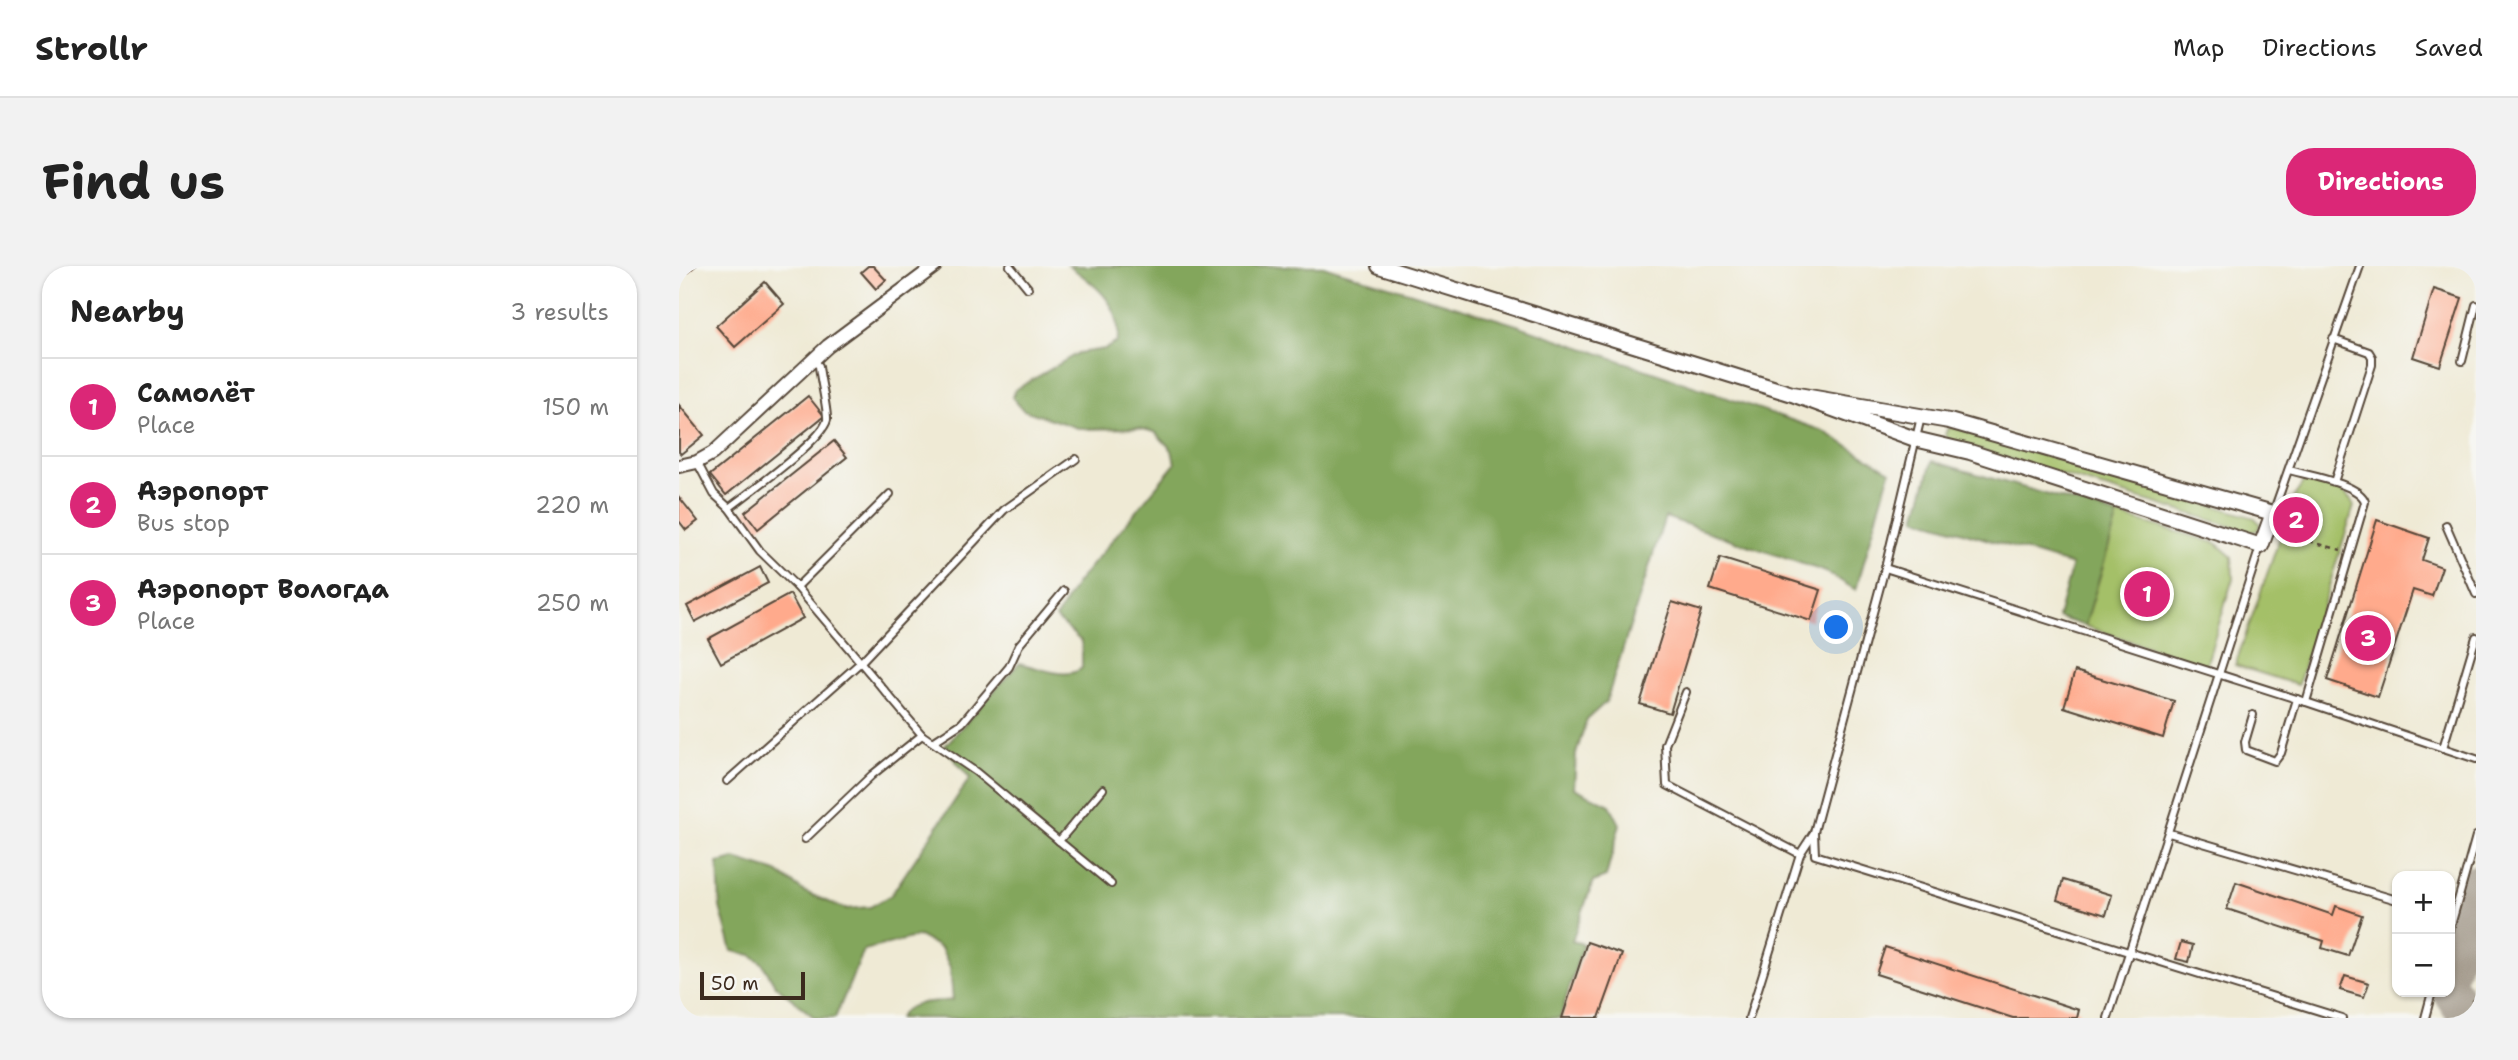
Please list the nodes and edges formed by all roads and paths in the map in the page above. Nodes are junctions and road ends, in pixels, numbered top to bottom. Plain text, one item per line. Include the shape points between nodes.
1 (935, 266) edge
2 (1010, 266) edge
3 (1379, 266) edge
4 (2360, 266) edge
5 (1028, 288) dead end
6 (2476, 306) edge
7 (2333, 339) junction
8 (814, 359) junction
9 (2462, 361) dead end
10 (1793, 394) junction
11 (1921, 416) junction
12 (1915, 439) junction
13 (1076, 459) dead end
14 (697, 462) junction
15 (679, 466) edge
16 (2289, 470) junction
17 (2334, 482) junction
18 (890, 494) dead end
19 (729, 508) junction
20 (2273, 513) junction
21 (2446, 525) dead end
22 (2267, 529) junction
23 (2261, 546) junction
24 (2350, 552) junction
25 (1885, 568) junction
26 (797, 587) junction
27 (1064, 591) dead end
28 (2476, 594) edge
29 (2476, 637) edge
30 (861, 662) junction
31 (2218, 674) junction
32 (1686, 692) dead end
33 (2297, 699) junction
34 (2306, 702) junction
35 (2253, 715) dead end
36 (922, 735) junction
37 (933, 743) junction
38 (2443, 748) junction
39 (2476, 759) edge
40 (727, 781) dead end
41 (1103, 789) dead end
42 (1814, 832) junction
43 (2169, 832) junction
44 (2476, 836) edge
45 (805, 839) dead end
46 (1059, 841) junction
47 (1800, 854) junction
48 (1111, 884) dead end
49 (2392, 899) edge
50 (2455, 904) edge
51 (2128, 953) junction
52 (2431, 997) edge
53 (2476, 1003) edge
54 (1749, 1018) edge
55 (2108, 1018) edge
56 (2341, 1018) edge
57 (2425, 1018) edge
58 (2472, 1018) edge

1 - 8 street
2 - 5 lane
3 - 10 street
4 - 7 lane
6 - 9 lane
7 - 16 lane
7 - 17 lane via 2372,357
8 - 14 street via 713,453
8 - 19 lane via 827,421 804,448
10 - 11 street
10 - 12 street
11 - 12 lane
11 - 20 street
12 - 23 street via 1970,452
12 - 25 lane
13 - 30 lane via 1004,510
14 - 15 street
14 - 19 lane via 714,494
16 - 17 lane
16 - 20 lane
17 - 24 lane via 2365,497
18 - 26 lane
19 - 26 lane via 760,551
20 - 22 street
21 - 28 lane
22 - 23 street
22 - 24 path
23 - 31 lane
24 - 34 lane
25 - 31 lane
25 - 42 lane
26 - 30 lane
27 - 37 lane via 962,723
29 - 38 lane
30 - 36 lane
30 - 40 lane
31 - 33 lane
31 - 43 lane
32 - 47 lane via 1665,745 1667,785
33 - 34 lane
33 - 35 lane via 2281,755 2275,761 2246,750
34 - 38 lane
36 - 37 lane
36 - 45 lane
37 - 46 lane via 976,772
38 - 39 lane
41 - 46 lane
42 - 47 lane
42 - 51 lane via 1815,855
43 - 49 lane
43 - 51 lane
44 - 50 lane
46 - 48 lane
47 - 54 lane
51 - 55 lane
51 - 56 lane
52 - 57 lane
53 - 58 lane

